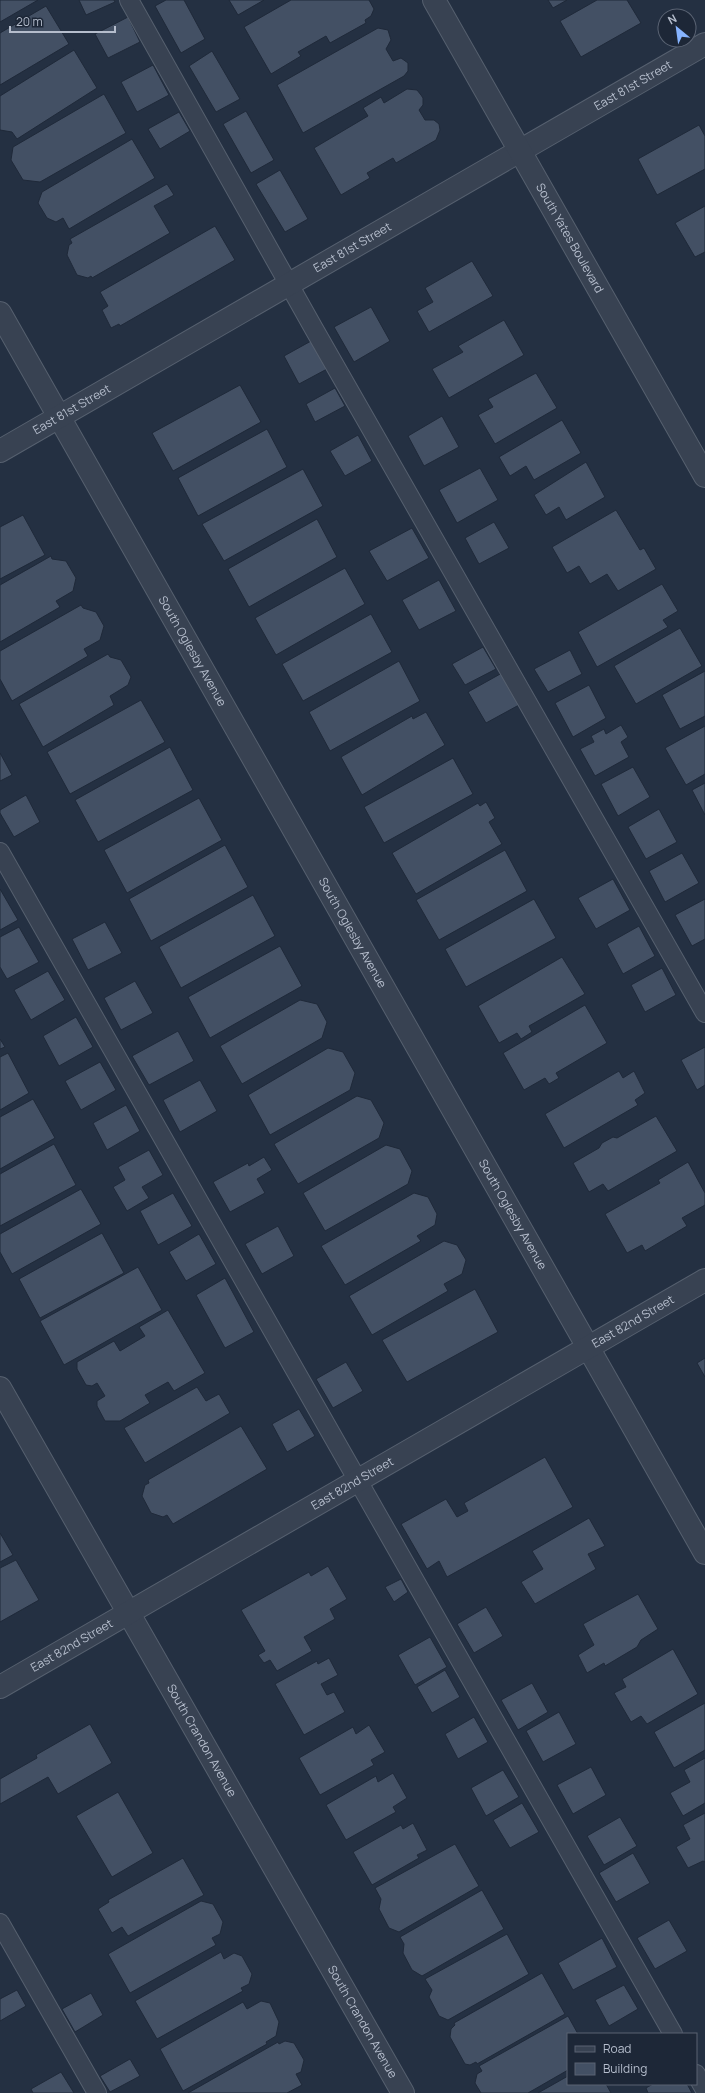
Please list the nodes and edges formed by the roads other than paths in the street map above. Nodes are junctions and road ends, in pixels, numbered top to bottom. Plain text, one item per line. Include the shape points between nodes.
1 (128, 0) edge
2 (434, 0) edge
3 (705, 44) edge
4 (520, 151) junction
5 (288, 284) junction
6 (0, 313) edge
7 (59, 417) junction
8 (0, 451) edge
9 (705, 476) edge
10 (0, 852) edge
11 (705, 1013) edge
12 (705, 1280) edge
13 (588, 1348) junction
14 (0, 1388) edge
15 (358, 1480) junction
16 (705, 1553) edge
17 (128, 1613) junction
18 (0, 1687) edge
19 (0, 1923) edge
20 (672, 2033) edge
21 (697, 2076) edge
22 (705, 2090) edge
23 (97, 2093) edge
24 (403, 2093) edge

1 - 5 lane
2 - 4 street, South Yates Boulevard
3 - 4 street, East 81st Street
4 - 5 street, East 81st Street
4 - 9 street, South Yates Boulevard
5 - 7 street, East 81st Street
5 - 11 lane
6 - 7 street, South Oglesby Avenue
7 - 8 street, East 81st Street
7 - 13 street, South Oglesby Avenue
10 - 15 lane
12 - 13 street, East 82nd Street
13 - 15 street, East 82nd Street
13 - 16 street, South Oglesby Avenue
14 - 17 street, South Crandon Avenue
15 - 17 street, East 82nd Street
15 - 20 lane
17 - 18 street, East 82nd Street
17 - 24 street, South Crandon Avenue
19 - 23 lane
21 - 22 lane

